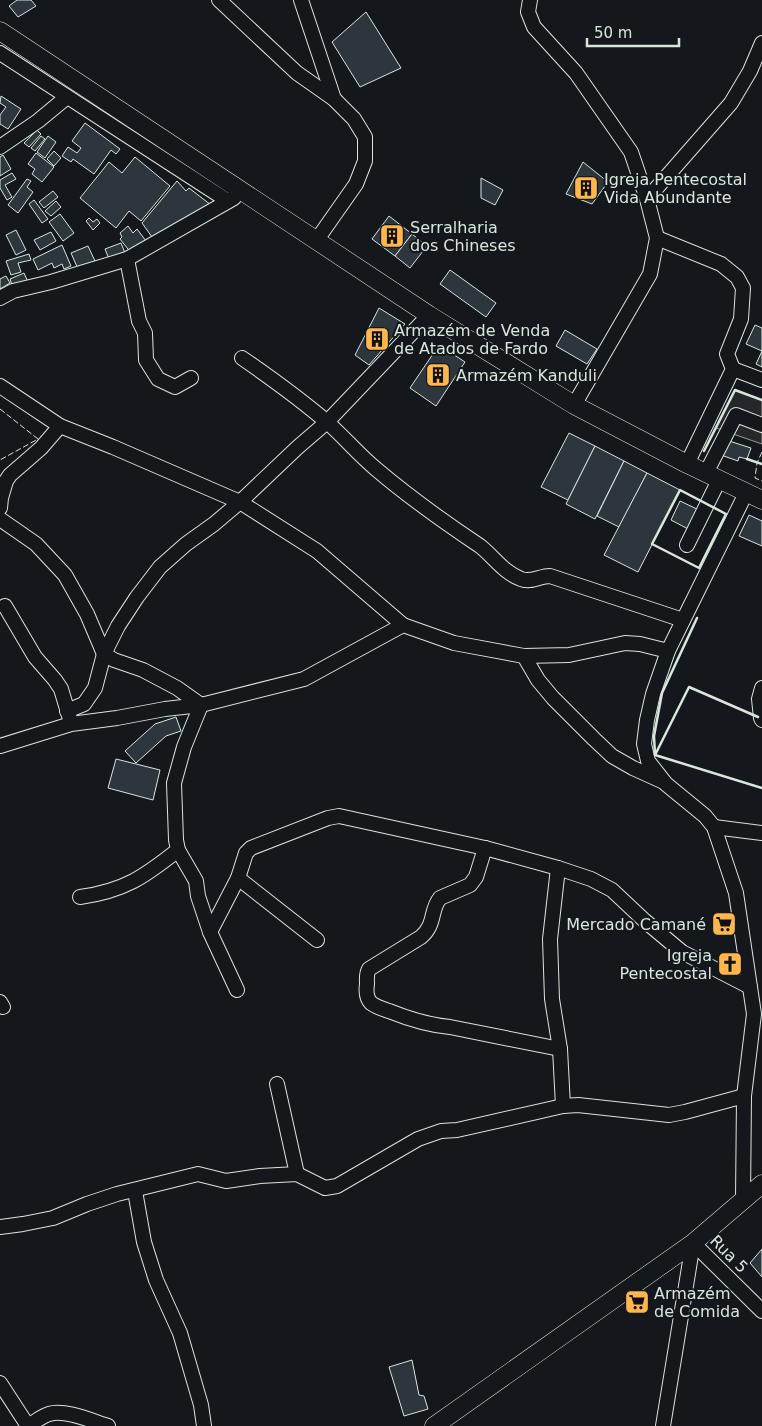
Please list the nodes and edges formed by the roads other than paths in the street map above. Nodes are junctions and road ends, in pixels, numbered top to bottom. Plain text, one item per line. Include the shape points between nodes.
1 (219, 0) edge
2 (301, 0) edge
3 (530, 0) edge
4 (0, 31) edge
5 (762, 42) edge
6 (0, 53) edge
7 (90, 90) junction
8 (334, 99) junction
9 (72, 101) junction
10 (133, 136) junction
11 (0, 148) edge
12 (236, 197) junction
13 (647, 199) junction
14 (657, 238) junction
15 (316, 241) junction
16 (127, 259) junction
17 (0, 298) edge
18 (429, 315) junction
19 (242, 358) dead end
20 (733, 369) junction
21 (191, 378) dead end
22 (762, 380) edge
23 (0, 386) edge
24 (574, 405) junction
25 (327, 422) junction
26 (762, 425) edge
27 (60, 426) junction
28 (687, 464) junction
29 (712, 476) junction
30 (746, 493) junction
31 (762, 500) edge
32 (0, 502) edge
33 (240, 502) junction
34 (0, 519) edge
35 (687, 545) dead end
36 (5, 606) dead end
37 (683, 620) junction
38 (403, 625) junction
39 (668, 651) junction
40 (104, 654) junction
41 (524, 656) junction
42 (762, 688) edge
43 (201, 705) junction
44 (69, 718) junction
45 (762, 720) edge
46 (0, 746) edge
47 (666, 784) junction
48 (714, 828) junction
49 (762, 833) edge
50 (485, 848) junction
51 (178, 850) junction
52 (558, 868) junction
53 (238, 878) junction
54 (80, 897) dead end
55 (210, 932) junction
56 (316, 940) dead end
57 (750, 988) junction
58 (237, 990) dead end
59 (758, 1018) edge
60 (560, 1049) junction
61 (277, 1084) dead end
62 (744, 1096) junction
63 (563, 1106) junction
64 (297, 1174) junction
65 (762, 1184) edge
66 (135, 1190) junction
67 (743, 1199) junction
68 (0, 1226) edge
69 (693, 1243) junction
70 (762, 1311) edge
71 (0, 1383) edge
72 (28, 1426) edge
73 (108, 1426) edge
74 (204, 1426) edge
75 (434, 1426) edge
76 (663, 1426) edge

1 - 8 street via 297,73
2 - 8 street
3 - 13 street via 528,12 534,27 576,73 631,152
4 - 7 main road
5 - 13 street via 731,103
6 - 9 street
7 - 9 street
7 - 10 main road
8 - 15 street via 354,119 365,137 365,161 356,184
9 - 10 street
9 - 11 street
10 - 12 main road
12 - 15 main road
12 - 16 street
13 - 14 street
14 - 20 street via 721,264 737,278 742,288 741,318 726,354
14 - 24 street via 650,274
15 - 18 main road
16 - 17 street via 13,291
16 - 21 street via 139,321 146,333 146,360 158,379 175,387
18 - 24 main road
18 - 25 street
19 - 25 street
20 - 22 street
20 - 28 street
23 - 27 street
24 - 28 main road
25 - 33 street
25 - 37 street via 375,468 488,552 510,575 523,580 550,576
26 - 29 street via 736,414
27 - 32 street via 10,475
27 - 33 street
28 - 29 main road
29 - 30 main road
29 - 35 street
30 - 31 main road
30 - 37 street
33 - 38 street via 317,551
33 - 40 street via 160,567 118,626
34 - 40 street via 36,544 65,575
36 - 44 street via 35,656 61,689
37 - 39 street
38 - 41 street via 454,643
38 - 43 street via 304,679
39 - 41 street via 625,643 569,655
39 - 47 street via 653,694 644,744 648,760
40 - 43 street via 178,688
40 - 44 street via 95,688
41 - 47 street via 552,698 612,756
42 - 45 street via 759,699
43 - 44 street via 117,718
43 - 51 street via 174,783
44 - 46 street
47 - 48 street via 705,816
48 - 49 street
48 - 57 street via 736,893
50 - 52 street
50 - 53 street via 339,816 251,848 246,853
50 - 60 street via 476,877 470,885 440,898 427,932 369,969 368,999 379,1007 433,1026
51 - 54 street via 127,885
51 - 55 street via 196,881
52 - 57 street via 612,890 682,952
52 - 60 street via 550,939 552,999
53 - 55 street
53 - 56 street
55 - 58 street
57 - 59 street
59 - 62 street
60 - 63 street
61 - 64 street
62 - 63 street via 669,1115
62 - 67 street
63 - 64 street via 418,1139 331,1188 324,1188
64 - 66 street via 226,1181 198,1174
65 - 67 main road
66 - 68 street via 53,1218
66 - 74 street via 144,1242 156,1280 180,1332
67 - 69 main road
69 - 70 street, Rua 5
69 - 75 main road
69 - 76 street
71 - 72 street
72 - 73 street via 47,1414 55,1413

